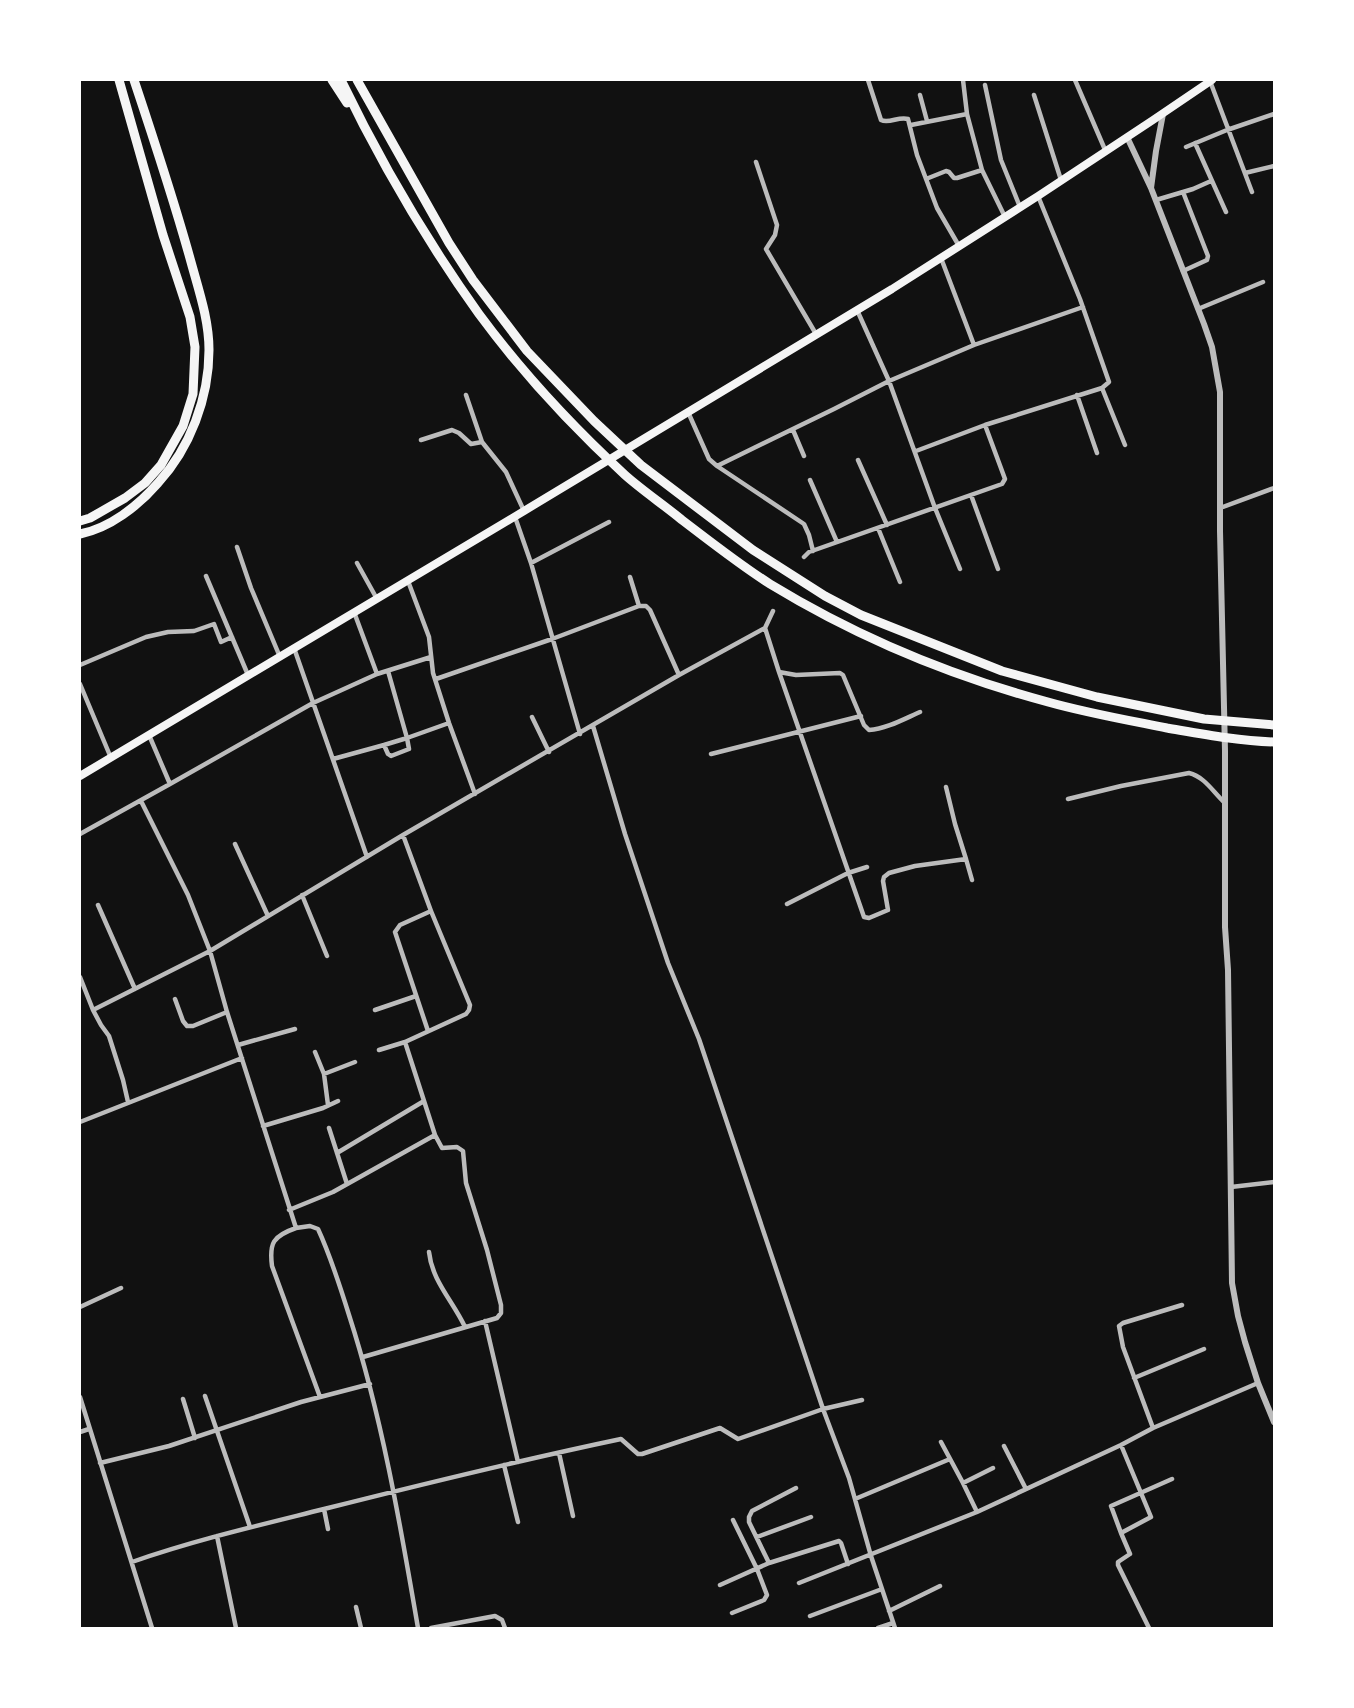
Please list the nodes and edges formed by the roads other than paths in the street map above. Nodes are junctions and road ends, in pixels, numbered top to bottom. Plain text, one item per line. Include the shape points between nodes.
1 (119, 80) edge
2 (134, 80) edge
3 (332, 80) edge
4 (340, 80) edge
5 (357, 80) edge
6 (868, 80) edge
7 (963, 80) edge
8 (1075, 80) edge
9 (1211, 80) edge
10 (985, 85) dead end
11 (920, 95) dead end
12 (1034, 95) dead end
13 (356, 114) junction
14 (967, 114) junction
15 (1163, 114) junction
16 (1275, 114) edge
17 (927, 122) junction
18 (911, 125) junction
19 (1227, 130) junction
20 (1127, 137) junction
21 (1195, 144) junction
22 (1186, 147) dead end
23 (1106, 152) junction
24 (756, 162) dead end
25 (1275, 166) edge
26 (982, 170) junction
27 (1245, 173) junction
28 (927, 178) junction
29 (1061, 180) junction
30 (1211, 181) junction
31 (1151, 188) junction
32 (1183, 192) junction
33 (1252, 192) dead end
34 (1038, 196) junction
35 (1156, 200) junction
36 (1020, 207) junction
37 (1226, 212) dead end
38 (1005, 217) junction
39 (959, 246) junction
40 (941, 258) junction
41 (1183, 271) junction
42 (1263, 282) dead end
43 (1083, 307) junction
44 (1198, 309) junction
45 (857, 310) junction
46 (816, 334) junction
47 (974, 345) junction
48 (889, 381) junction
49 (1102, 388) junction
50 (466, 395) dead end
51 (1077, 395) junction
52 (688, 412) junction
53 (985, 425) junction
54 (793, 430) junction
55 (421, 441) dead end
56 (482, 442) junction
57 (1125, 445) dead end
58 (916, 451) junction
59 (1097, 453) dead end
60 (804, 456) dead end
61 (858, 460) dead end
62 (717, 466) junction
63 (810, 480) dead end
64 (1275, 488) edge
65 (971, 495) junction
66 (935, 508) junction
67 (1220, 508) junction
68 (524, 511) junction
69 (515, 517) junction
70 (80, 521) edge
71 (609, 522) dead end
72 (887, 525) junction
73 (878, 528) junction
74 (80, 534) edge
75 (837, 543) junction
76 (237, 547) dead end
77 (813, 551) junction
78 (804, 557) dead end
79 (357, 563) dead end
80 (531, 563) junction
81 (960, 569) dead end
82 (998, 569) dead end
83 (206, 576) dead end
84 (630, 577) dead end
85 (408, 581) junction
86 (900, 582) dead end
87 (377, 598) junction
88 (639, 606) junction
89 (773, 611) dead end
90 (354, 612) junction
91 (765, 628) junction
92 (232, 637) junction
93 (552, 639) junction
94 (294, 648) junction
95 (280, 657) junction
96 (430, 657) junction
97 (80, 665) edge
98 (388, 671) junction
99 (779, 672) junction
100 (377, 674) junction
101 (248, 675) junction
102 (679, 675) junction
103 (436, 679) junction
104 (80, 684) edge
105 (313, 703) junction
106 (920, 712) dead end
107 (861, 716) junction
108 (532, 717) dead end
109 (449, 723) junction
110 (1270, 725) edge
111 (593, 726) junction
112 (800, 731) junction
113 (580, 734) junction
114 (149, 735) junction
115 (407, 738) junction
116 (1275, 742) edge
117 (384, 745) junction
118 (549, 752) junction
119 (711, 754) dead end
120 (111, 758) junction
121 (333, 759) junction
122 (80, 776) edge
123 (170, 784) junction
124 (946, 787) dead end
125 (475, 794) junction
126 (1068, 799) dead end
127 (141, 801) junction
128 (1225, 803) junction
129 (80, 834) edge
130 (403, 835) junction
131 (235, 844) dead end
132 (367, 857) junction
133 (966, 859) junction
134 (867, 867) dead end
135 (848, 873) junction
136 (972, 880) dead end
137 (302, 895) junction
138 (787, 904) dead end
139 (98, 905) dead end
140 (431, 911) junction
141 (268, 916) junction
142 (210, 951) junction
143 (327, 956) dead end
144 (80, 977) edge
145 (135, 989) junction
146 (416, 996) junction
147 (175, 999) dead end
148 (93, 1010) junction
149 (375, 1010) dead end
150 (227, 1012) junction
151 (295, 1029) dead end
152 (428, 1031) junction
153 (405, 1042) junction
154 (238, 1045) junction
155 (379, 1050) dead end
156 (315, 1052) dead end
157 (242, 1058) junction
158 (355, 1062) dead end
159 (324, 1074) junction
160 (338, 1101) dead end
161 (424, 1101) junction
162 (128, 1102) junction
163 (328, 1105) junction
164 (80, 1122) edge
165 (263, 1126) junction
166 (329, 1128) dead end
167 (435, 1135) junction
168 (337, 1153) junction
169 (1275, 1182) edge
170 (347, 1184) junction
171 (1231, 1187) junction
172 (289, 1210) junction
173 (296, 1228) junction
174 (429, 1252) dead end
175 (121, 1288) dead end
176 (1182, 1305) dead end
177 (80, 1307) edge
178 (485, 1321) junction
179 (465, 1327) junction
180 (1204, 1349) dead end
181 (363, 1357) junction
182 (1134, 1378) junction
183 (1258, 1383) junction
184 (370, 1384) junction
185 (205, 1396) dead end
186 (80, 1397) edge
187 (320, 1397) junction
188 (183, 1399) dead end
189 (862, 1400) dead end
190 (823, 1409) junction
191 (1275, 1422) edge
192 (1153, 1428) junction
193 (89, 1429) junction
194 (217, 1431) junction
195 (80, 1432) edge
196 (195, 1438) junction
197 (941, 1442) dead end
198 (1121, 1445) junction
199 (1004, 1446) dead end
200 (560, 1453) junction
201 (950, 1459) junction
202 (518, 1462) junction
203 (100, 1463) junction
204 (504, 1465) junction
205 (993, 1468) dead end
206 (1172, 1479) dead end
207 (963, 1483) junction
208 (796, 1488) dead end
209 (1026, 1489) junction
210 (394, 1491) junction
211 (1142, 1493) junction
212 (855, 1499) junction
213 (324, 1509) junction
214 (977, 1512) junction
215 (573, 1516) dead end
216 (810, 1516) dead end
217 (733, 1520) dead end
218 (518, 1522) dead end
219 (250, 1527) junction
220 (328, 1529) dead end
221 (1121, 1533) junction
222 (217, 1536) junction
223 (757, 1537) junction
224 (871, 1556) junction
225 (132, 1562) junction
226 (769, 1563) junction
227 (848, 1564) junction
228 (757, 1569) junction
229 (799, 1583) dead end
230 (720, 1585) dead end
231 (940, 1586) dead end
232 (882, 1588) junction
233 (357, 1607) dead end
234 (889, 1611) junction
235 (732, 1613) dead end
236 (810, 1617) dead end
237 (894, 1626) edge
238 (152, 1629) edge
239 (236, 1629) edge
240 (361, 1629) edge
241 (418, 1629) edge
242 (431, 1629) edge
243 (505, 1629) edge
244 (878, 1629) edge
245 (1149, 1629) edge

1 - 70 highway via 190,316 195,347 193,394 183,426 161,465 145,483
2 - 74 highway via 206,316 208,374 195,424 171,470 132,508
3 - 13 highway
4 - 13 highway
5 - 110 highway via 443,233 527,351 641,465 771,563 861,615 1002,671 1097,697 1204,718
6 - 18 street via 881,120 907,118
7 - 14 street
8 - 23 street
9 - 15 main road
9 - 19 street
10 - 36 street via 1001,160
11 - 17 street
12 - 29 street
13 - 116 highway via 410,209 479,314 560,411 627,476 769,583 900,651 994,687 1089,714 1204,735
14 - 17 street
14 - 26 street
15 - 20 main road
15 - 31 street
16 - 19 street
17 - 18 street
18 - 28 street
19 - 21 street
19 - 27 street
20 - 23 main road
20 - 31 street
21 - 22 street
21 - 30 street
23 - 29 main road
24 - 46 street via 777,225 767,246 768,254
25 - 27 street
26 - 28 street via 957,178 946,171
26 - 38 street
27 - 33 street
28 - 39 street via 937,208
29 - 34 main road
30 - 32 street
30 - 37 street
31 - 35 street
32 - 35 street
32 - 41 street via 1208,256 1204,262
34 - 36 main road
34 - 43 street
35 - 41 street
36 - 38 main road
38 - 39 main road
39 - 40 main road
40 - 45 main road
40 - 47 street
41 - 44 street
42 - 44 street
43 - 47 street
43 - 49 street via 1109,378
44 - 67 street via 1212,347 1220,392
45 - 46 main road
45 - 48 street
46 - 52 main road
47 - 48 street
48 - 54 street
48 - 58 street
49 - 51 street
49 - 57 street
50 - 56 street
51 - 53 street
51 - 59 street
52 - 62 street via 709,459
52 - 68 main road
53 - 58 street
53 - 65 street via 1005,479 1002,484
54 - 60 street
54 - 62 street
55 - 56 street via 452,430 471,444
56 - 68 street via 501,464
58 - 66 street
61 - 72 street
62 - 77 street via 804,524
63 - 75 street
64 - 67 street
65 - 66 street
65 - 82 street
66 - 72 street
66 - 81 street
67 - 128 street
68 - 69 main road
69 - 80 street
69 - 85 main road
71 - 80 street
72 - 73 street
73 - 75 street
73 - 86 street
75 - 77 street
76 - 95 street
77 - 78 street
79 - 87 street
80 - 93 street
83 - 92 street
84 - 88 street
85 - 87 main road
85 - 96 street via 429,637
87 - 90 main road
88 - 93 street
88 - 102 street via 650,610
89 - 91 street
90 - 94 main road
90 - 100 street
91 - 99 street
91 - 102 street
92 - 97 street via 221,642 214,624 194,631 168,632 146,637
92 - 101 street
93 - 103 street
93 - 113 street
94 - 95 main road
94 - 105 street
95 - 101 main road
96 - 98 street
96 - 103 street
98 - 100 street
98 - 115 street
99 - 107 street via 840,673
99 - 112 street
100 - 105 street
101 - 114 main road
102 - 111 street
103 - 109 street
104 - 120 street
105 - 121 street
105 - 123 street
106 - 107 street via 869,730
107 - 112 street
108 - 118 street
109 - 115 street
109 - 125 street
111 - 113 street
111 - 190 street via 668,963 699,1039
112 - 119 street
112 - 135 street
113 - 118 street
114 - 120 main road
114 - 123 street
115 - 117 street
115 - 117 street via 409,749 391,756
117 - 121 street
118 - 125 street
120 - 122 main road
121 - 132 street
123 - 127 street
124 - 133 street
125 - 130 street
126 - 128 street via 1189,773 1205,781
127 - 129 street
127 - 142 street via 188,895
128 - 171 street
130 - 132 street
130 - 140 street
131 - 141 street
132 - 137 street
133 - 135 street via 889,873 884,877 888,910 869,918 862,914
133 - 136 street
134 - 135 street
135 - 138 street
137 - 141 street
137 - 143 street
139 - 145 street
140 - 146 street via 400,925 394,932
140 - 152 street via 470,1010
141 - 142 street
142 - 145 street
142 - 150 street
144 - 148 street
145 - 148 street
146 - 149 street
146 - 152 street
147 - 150 street via 187,1026
148 - 162 street via 109,1036
150 - 154 street
151 - 154 street
152 - 153 street
153 - 155 street
153 - 161 street
154 - 157 street
156 - 159 street
157 - 162 street
157 - 165 street
158 - 159 street
159 - 163 street
160 - 163 street
161 - 167 street
161 - 168 street
162 - 164 street
163 - 165 street
165 - 172 street
166 - 168 street
167 - 170 street
167 - 178 street via 441,1148 457,1147 463,1151 465,1182 501,1305 500,1316
168 - 170 street
169 - 171 street
170 - 172 street
171 - 183 street via 1232,1283
172 - 173 street
173 - 181 street via 318,1229
173 - 187 street via 276,1239 270,1251 272,1266
174 - 179 street via 432,1269
175 - 177 street
176 - 182 street via 1119,1326
178 - 179 street
178 - 202 street
179 - 181 street
180 - 182 street
181 - 184 street
182 - 192 street
183 - 191 street
183 - 192 street
184 - 187 street
184 - 210 street
185 - 194 street
186 - 193 street
187 - 194 street
188 - 196 street
189 - 190 street
190 - 200 street via 738,1439 720,1428 642,1454 621,1439
190 - 212 street
192 - 198 street
193 - 195 street
193 - 203 street
194 - 196 street
194 - 219 street
196 - 203 street
197 - 201 street
198 - 209 street
198 - 211 street
199 - 209 street
200 - 202 street
200 - 215 street
201 - 207 street
201 - 212 street
202 - 204 street
203 - 225 street
204 - 210 street
204 - 218 street
205 - 207 street
206 - 211 street
207 - 214 street
208 - 223 street via 752,1511 749,1522
209 - 214 street
210 - 213 street
210 - 241 street
211 - 221 street via 1151,1516
211 - 221 street via 1111,1506
212 - 224 street
213 - 219 street
213 - 220 street
214 - 224 street
216 - 223 street
217 - 228 street
219 - 222 street
221 - 245 street via 1130,1555 1118,1565
222 - 225 street
222 - 239 street
223 - 226 street
224 - 227 street
224 - 232 street
225 - 238 street
226 - 227 street via 839,1541
226 - 228 street
227 - 229 street
228 - 230 street
228 - 235 street via 766,1597
231 - 234 street
232 - 234 street
232 - 236 street
233 - 240 street
234 - 237 street
237 - 244 street
242 - 243 street via 491,1616 502,1620

